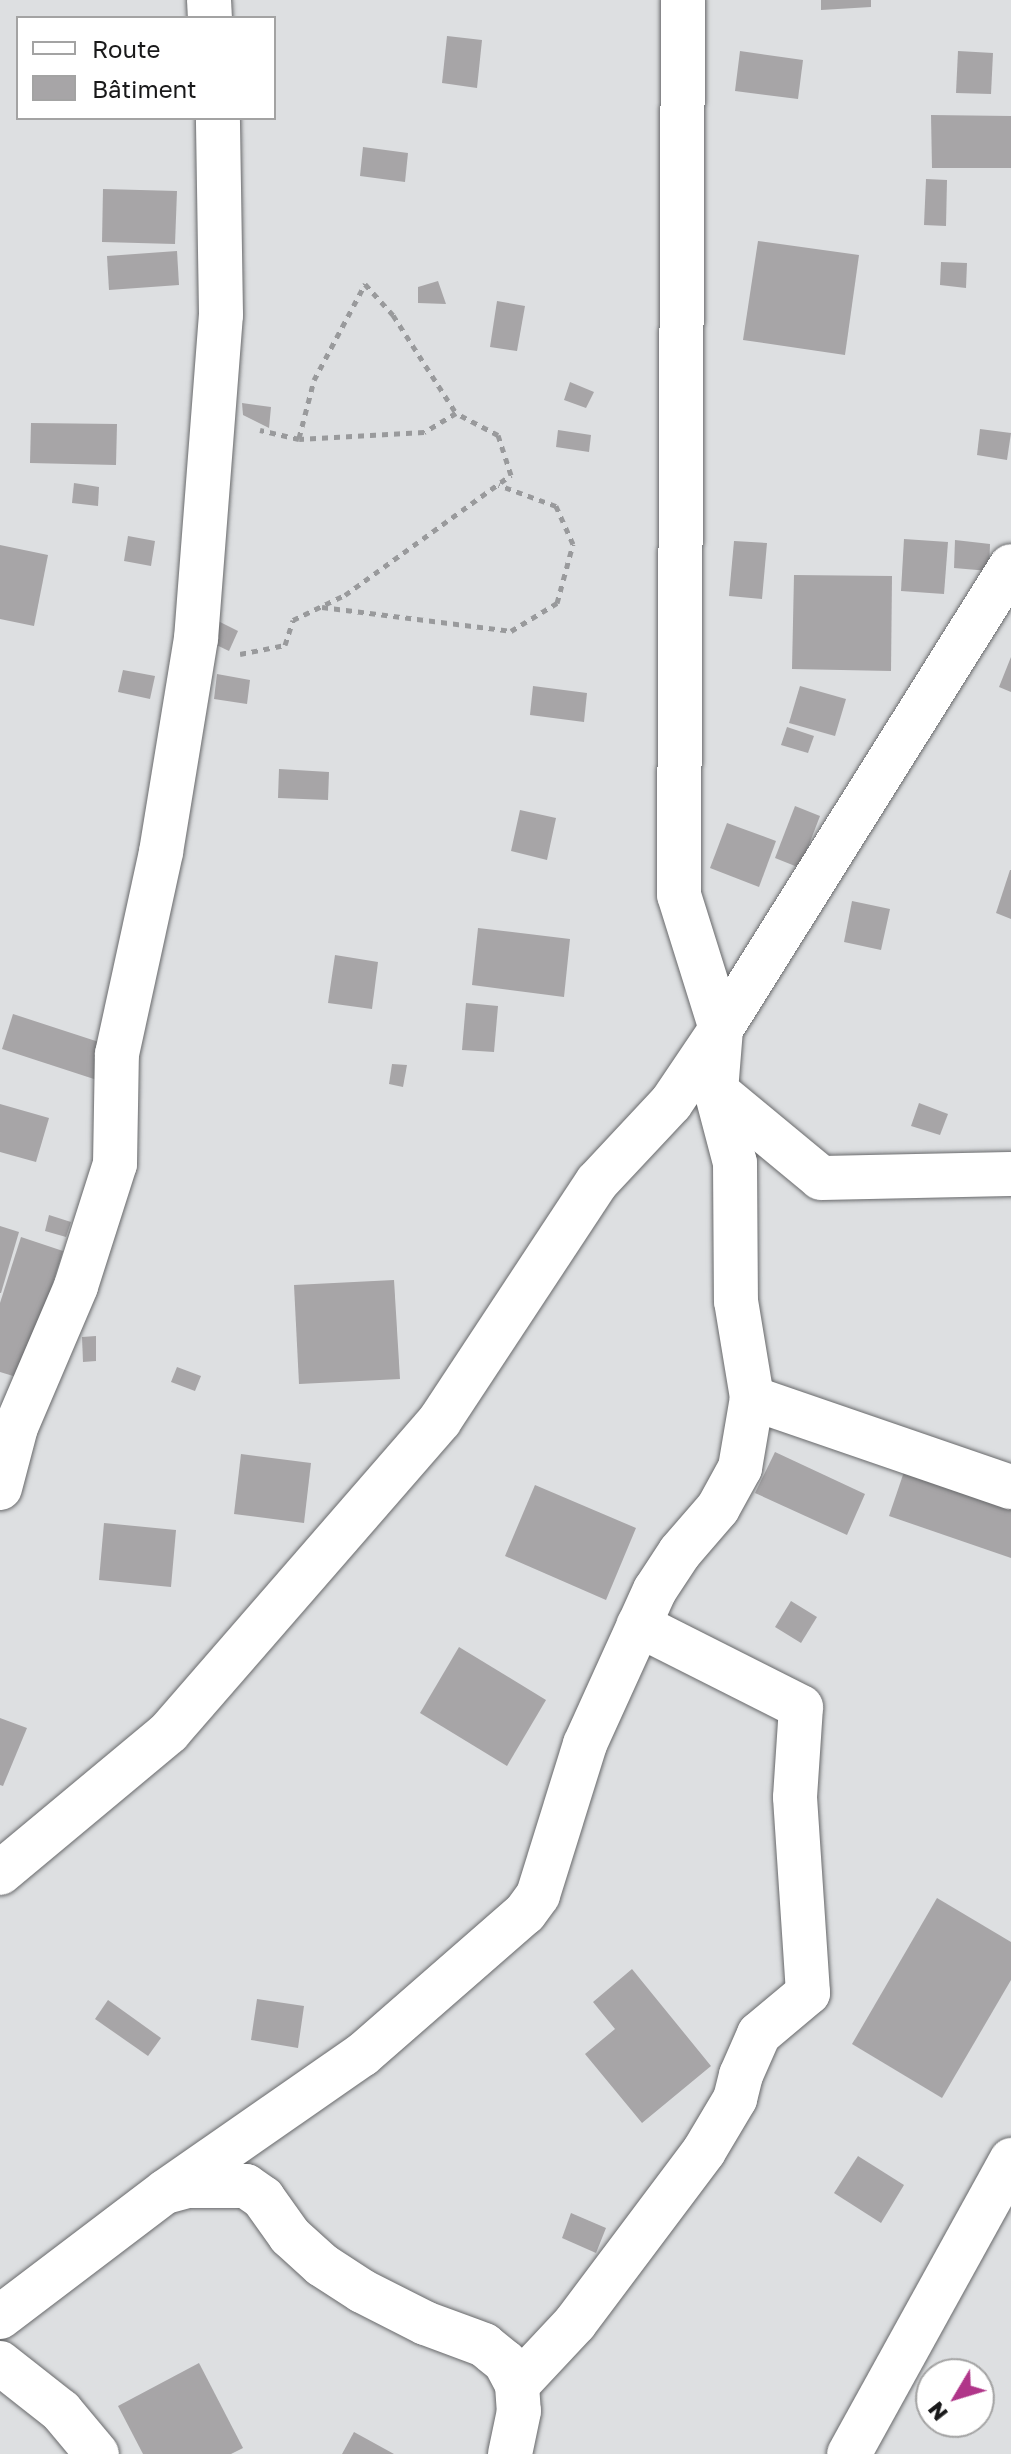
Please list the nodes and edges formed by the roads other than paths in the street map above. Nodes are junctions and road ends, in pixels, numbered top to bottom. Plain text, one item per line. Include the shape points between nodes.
1 (683, 0) edge
2 (218, 120) edge
3 (1011, 566) edge
4 (721, 1029) junction
5 (716, 1091) junction
6 (1011, 1174) edge
7 (752, 1398) junction
8 (1011, 1487) edge
9 (0, 1488) edge
10 (639, 1625) junction
11 (0, 1873) edge
12 (1011, 2160) edge
13 (166, 2191) junction
14 (0, 2317) edge
15 (0, 2363) edge
16 (517, 2385) junction
17 (97, 2454) edge
18 (510, 2454) edge
19 (849, 2454) edge

1 - 4 street via 679,895
2 - 9 street via 221,315 192,666 161,852 117,1054 115,1164 76,1286 16,1427
3 - 4 street
4 - 5 street
4 - 11 street via 671,1103 597,1182 440,1420 169,1732
5 - 6 street via 821,1178
5 - 7 street via 735,1163 736,1301
7 - 8 street
7 - 10 street via 740,1468 718,1508 655,1590
10 - 13 street via 585,1744 538,1895 525,1913 362,2055
10 - 16 street via 801,1707 795,1797 808,1993 759,2034 735,2099 704,2151 575,2323
12 - 19 street
13 - 14 street
13 - 16 street via 246,2186 322,2265 400,2310 484,2345 505,2362
15 - 17 street via 61,2411
16 - 18 street via 519,2411

